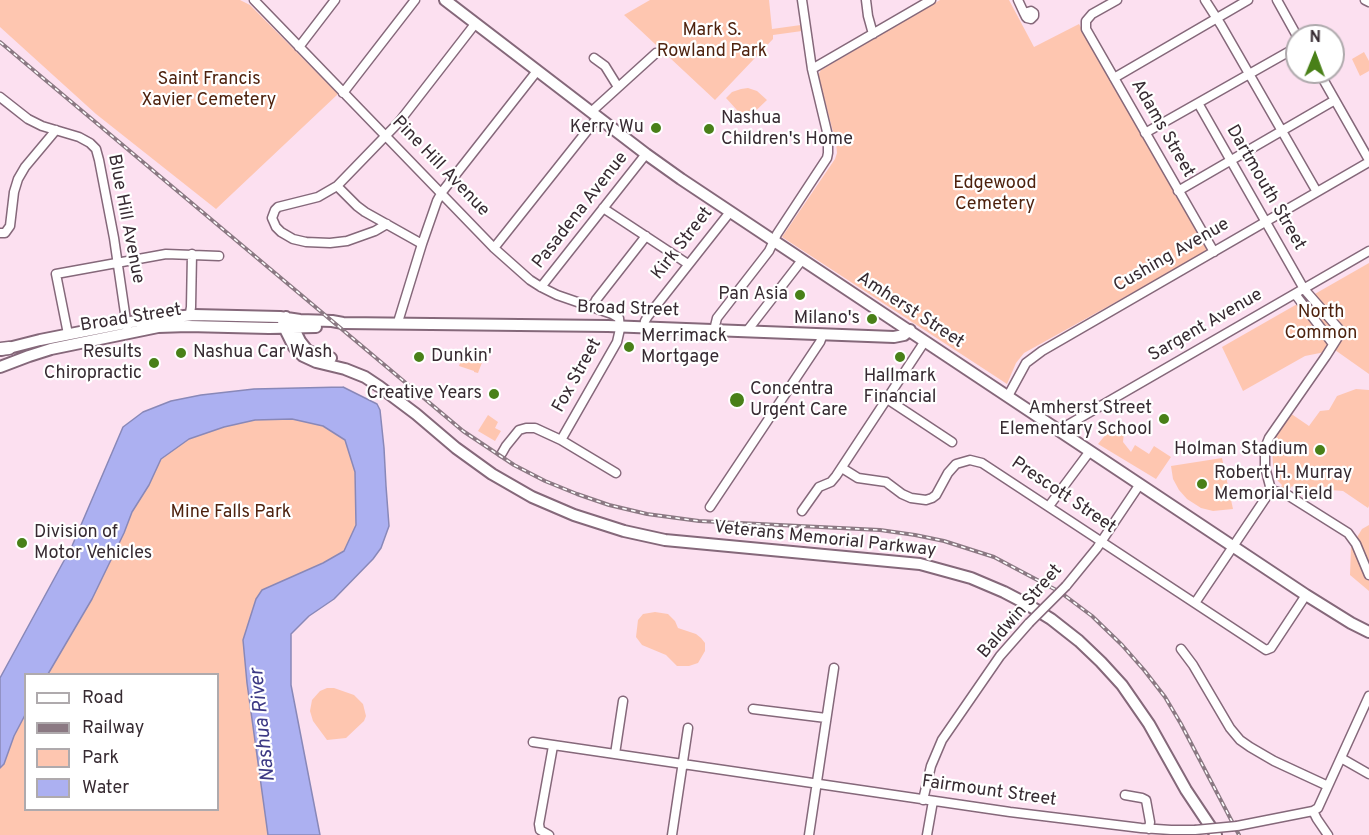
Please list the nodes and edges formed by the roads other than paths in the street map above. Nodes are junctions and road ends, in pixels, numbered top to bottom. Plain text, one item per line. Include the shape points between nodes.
1 (254, 0) edge
2 (335, 0) edge
3 (415, 0) edge
4 (445, 0) edge
5 (802, 0) edge
6 (866, 0) edge
7 (931, 0) edge
8 (1018, 0) edge
9 (1117, 0) edge
10 (1205, 0) edge
11 (1248, 0) edge
12 (1277, 0) edge
13 (1024, 13) dead end
14 (1216, 18) junction
15 (475, 24) junction
16 (1291, 24) edge
17 (873, 34) junction
18 (299, 47) junction
19 (656, 53) dead end
20 (1285, 54) edge
21 (594, 58) dead end
22 (812, 69) junction
23 (537, 71) junction
24 (1249, 74) junction
25 (1114, 78) junction
26 (1326, 84) edge
27 (618, 87) junction
28 (343, 93) junction
29 (0, 97) edge
30 (1335, 100) junction
31 (1198, 104) junction
32 (594, 114) junction
33 (56, 130) junction
34 (1282, 130) junction
35 (1145, 133) junction
36 (387, 136) junction
37 (646, 154) junction
38 (1229, 161) junction
39 (1369, 161) edge
40 (337, 186) junction
41 (1178, 191) junction
42 (442, 192) junction
43 (1317, 192) junction
44 (603, 208) junction
45 (730, 212) junction
46 (1265, 222) junction
47 (387, 224) junction
48 (0, 233) edge
49 (646, 236) junction
50 (774, 241) junction
51 (422, 244) junction
52 (495, 248) junction
53 (1214, 252) junction
54 (1369, 252) edge
55 (192, 254) junction
56 (219, 256) dead end
57 (802, 260) junction
58 (118, 263) junction
59 (688, 264) junction
60 (541, 287) junction
61 (1304, 289) junction
62 (1295, 294) junction
63 (592, 308) junction
64 (187, 316) junction
65 (288, 322) junction
66 (398, 322) junction
67 (343, 323) junction
68 (620, 326) junction
69 (313, 327) junction
70 (644, 327) junction
71 (127, 328) junction
72 (714, 330) junction
73 (910, 330) junction
74 (747, 331) junction
75 (68, 334) junction
76 (823, 334) junction
77 (925, 341) junction
78 (1333, 344) junction
79 (306, 348) junction
80 (3, 349) edge
81 (0, 367) edge
82 (1008, 396) junction
83 (887, 399) junction
84 (416, 414) junction
85 (1059, 430) junction
86 (561, 441) junction
87 (952, 442) dead end
88 (1090, 451) junction
89 (502, 453) dead end
90 (842, 468) junction
91 (616, 473) dead end
92 (1140, 484) junction
93 (1271, 490) junction
94 (1049, 506) junction
95 (710, 507) dead end
96 (802, 511) dead end
97 (1101, 542) junction
98 (1234, 547) junction
99 (1369, 575) edge
100 (1306, 595) junction
101 (1195, 603) junction
102 (1369, 632) edge
103 (1181, 649) dead end
104 (834, 668) dead end
105 (1369, 696) edge
106 (623, 701) dead end
107 (753, 709) dead end
108 (826, 718) junction
109 (688, 728) dead end
110 (532, 742) dead end
111 (553, 746) junction
112 (615, 754) junction
113 (1341, 758) junction
114 (683, 765) junction
115 (1369, 774) edge
116 (817, 784) junction
117 (1328, 786) junction
118 (1125, 795) dead end
119 (923, 800) junction
120 (933, 801) junction
121 (1313, 811) junction
122 (1149, 829) junction
123 (549, 835) edge
124 (672, 835) edge
125 (809, 835) edge
126 (927, 835) edge
127 (1216, 835) edge
128 (1328, 835) edge

1 - 18 street, Pine Hill Avenue
2 - 18 street
3 - 28 street
4 - 15 main road, Amherst Street
5 - 22 street
6 - 17 street
7 - 17 street
8 - 13 street
9 - 25 street, Adams Street via 1092,14 1085,25
10 - 14 street
11 - 14 street
12 - 16 street
14 - 24 street
14 - 25 street
15 - 23 main road, Amherst Street
15 - 36 street
17 - 22 street
18 - 28 street, Pine Hill Avenue
19 - 27 street
20 - 24 street
21 - 27 street via 605,66
22 - 50 street via 828,136 827,158
23 - 32 main road, Amherst Street
23 - 42 street
24 - 31 street
24 - 34 street
25 - 35 street, Adams Street
26 - 30 street
27 - 32 street
28 - 36 street, Pine Hill Avenue
29 - 33 street, Blue Hill Avenue via 28,119
30 - 34 street
30 - 39 street
31 - 35 street
31 - 38 street, Dartmouth Street
32 - 37 main road, Amherst Street
32 - 52 street
33 - 48 street via 18,179 10,226
33 - 58 street, Blue Hill Avenue via 80,136 96,149
34 - 38 street
34 - 43 street
35 - 41 street, Adams Street
36 - 40 street
36 - 42 street, Pine Hill Avenue
37 - 44 street, Pasadena Avenue
37 - 45 main road, Amherst Street
38 - 41 street
38 - 46 street, Dartmouth Street
39 - 43 street, Cushing Avenue
40 - 47 street via 357,206
40 - 47 street via 318,197 278,207 272,218 276,227 299,241 330,243 354,239
41 - 53 street, Adams Street
42 - 51 street
42 - 52 street, Pine Hill Avenue
43 - 46 street, Cushing Avenue
44 - 49 street
44 - 60 street, Pasadena Avenue
45 - 50 main road, Amherst Street
45 - 59 street, Kirk Street
46 - 53 street, Cushing Avenue
46 - 61 street, Dartmouth Street
47 - 51 street
49 - 59 street
49 - 63 street
50 - 57 main road, Amherst Street
50 - 72 street via 719,315
51 - 66 street
52 - 60 street, Pine Hill Avenue
53 - 82 street, Cushing Avenue via 1035,356
54 - 61 street, Sargent Avenue
55 - 56 street
55 - 58 street via 166,254
55 - 64 street via 191,309
57 - 73 main road, Amherst Street
57 - 74 street
58 - 71 street, Blue Hill Avenue
58 - 75 street via 56,274
59 - 70 street, Kirk Street via 648,316
60 - 63 street, Pine Hill Avenue
61 - 62 street, Sargent Avenue
61 - 78 street, Dartmouth Street via 1338,326
62 - 78 street
62 - 85 street, Sargent Avenue
63 - 68 street, Pine Hill Avenue via 615,315
64 - 65 main road, Broad Street
64 - 71 main road, Broad Street via 154,318
65 - 67 main road, Broad Street
65 - 69 main road, Broad Street
65 - 71 main road, Broad Street
65 - 79 main road
65 - 84 main road, Veterans Memorial Parkway via 294,347 303,356 361,375
66 - 67 main road, Broad Street
66 - 68 main road, Broad Street
67 - 69 main road, Broad Street
68 - 70 main road, Broad Street
68 - 86 street, Fox Street via 616,342
69 - 79 main road via 305,334
70 - 72 main road, Broad Street
71 - 75 main road, Broad Street
71 - 81 main road, Broad Street
72 - 74 main road, Broad Street
73 - 76 main road, Broad Street via 896,337
73 - 77 main road, Amherst Street
74 - 76 main road, Broad Street
75 - 80 main road, Broad Street
76 - 95 street
77 - 82 main road, Amherst Street
77 - 83 street
78 - 93 street via 1267,443 1265,467
79 - 84 main road, Veterans Memorial Parkway via 373,374 392,387
82 - 85 main road, Amherst Street
83 - 87 street
83 - 90 street
84 - 127 main road, Veterans Memorial Parkway via 502,480 553,507 604,526 688,542 920,564 971,578 1017,598 1073,636 1117,679
85 - 88 main road, Amherst Street
86 - 89 street via 535,428 526,428 515,434
86 - 91 street
88 - 92 main road, Amherst Street
88 - 94 street
90 - 94 street, Prescott Street via 858,478 886,482 902,494 926,500 936,495 956,464 973,460
90 - 96 street via 833,480 819,488
92 - 97 street, Baldwin Street
92 - 98 main road, Amherst Street
93 - 98 street
93 - 99 street via 1286,494 1348,533
94 - 97 street, Prescott Street
97 - 101 street, Prescott Street
97 - 119 street, Baldwin Street, bridge via 1000,656 941,743 928,774
98 - 100 main road, Amherst Street
98 - 101 street
100 - 101 street, Prescott Street via 1266,650
100 - 102 main road, Amherst Street
103 - 117 street via 1240,740
104 - 108 street
105 - 113 street
106 - 112 street
107 - 108 street
108 - 116 street
109 - 114 street
110 - 111 street, Fairmount Street
111 - 112 street, Fairmount Street
111 - 123 street via 539,824 540,830
112 - 114 street, Fairmount Street
113 - 115 street
113 - 117 street
114 - 116 street, Fairmount Street
114 - 124 street
116 - 119 street, Fairmount Street
116 - 125 street
117 - 121 street via 1319,807
118 - 122 street via 1146,800
119 - 120 street, Fairmount Street
120 - 122 street, Fairmount Street
120 - 126 street
121 - 122 street, Fairmount Street, bridge via 1242,825
121 - 128 street

